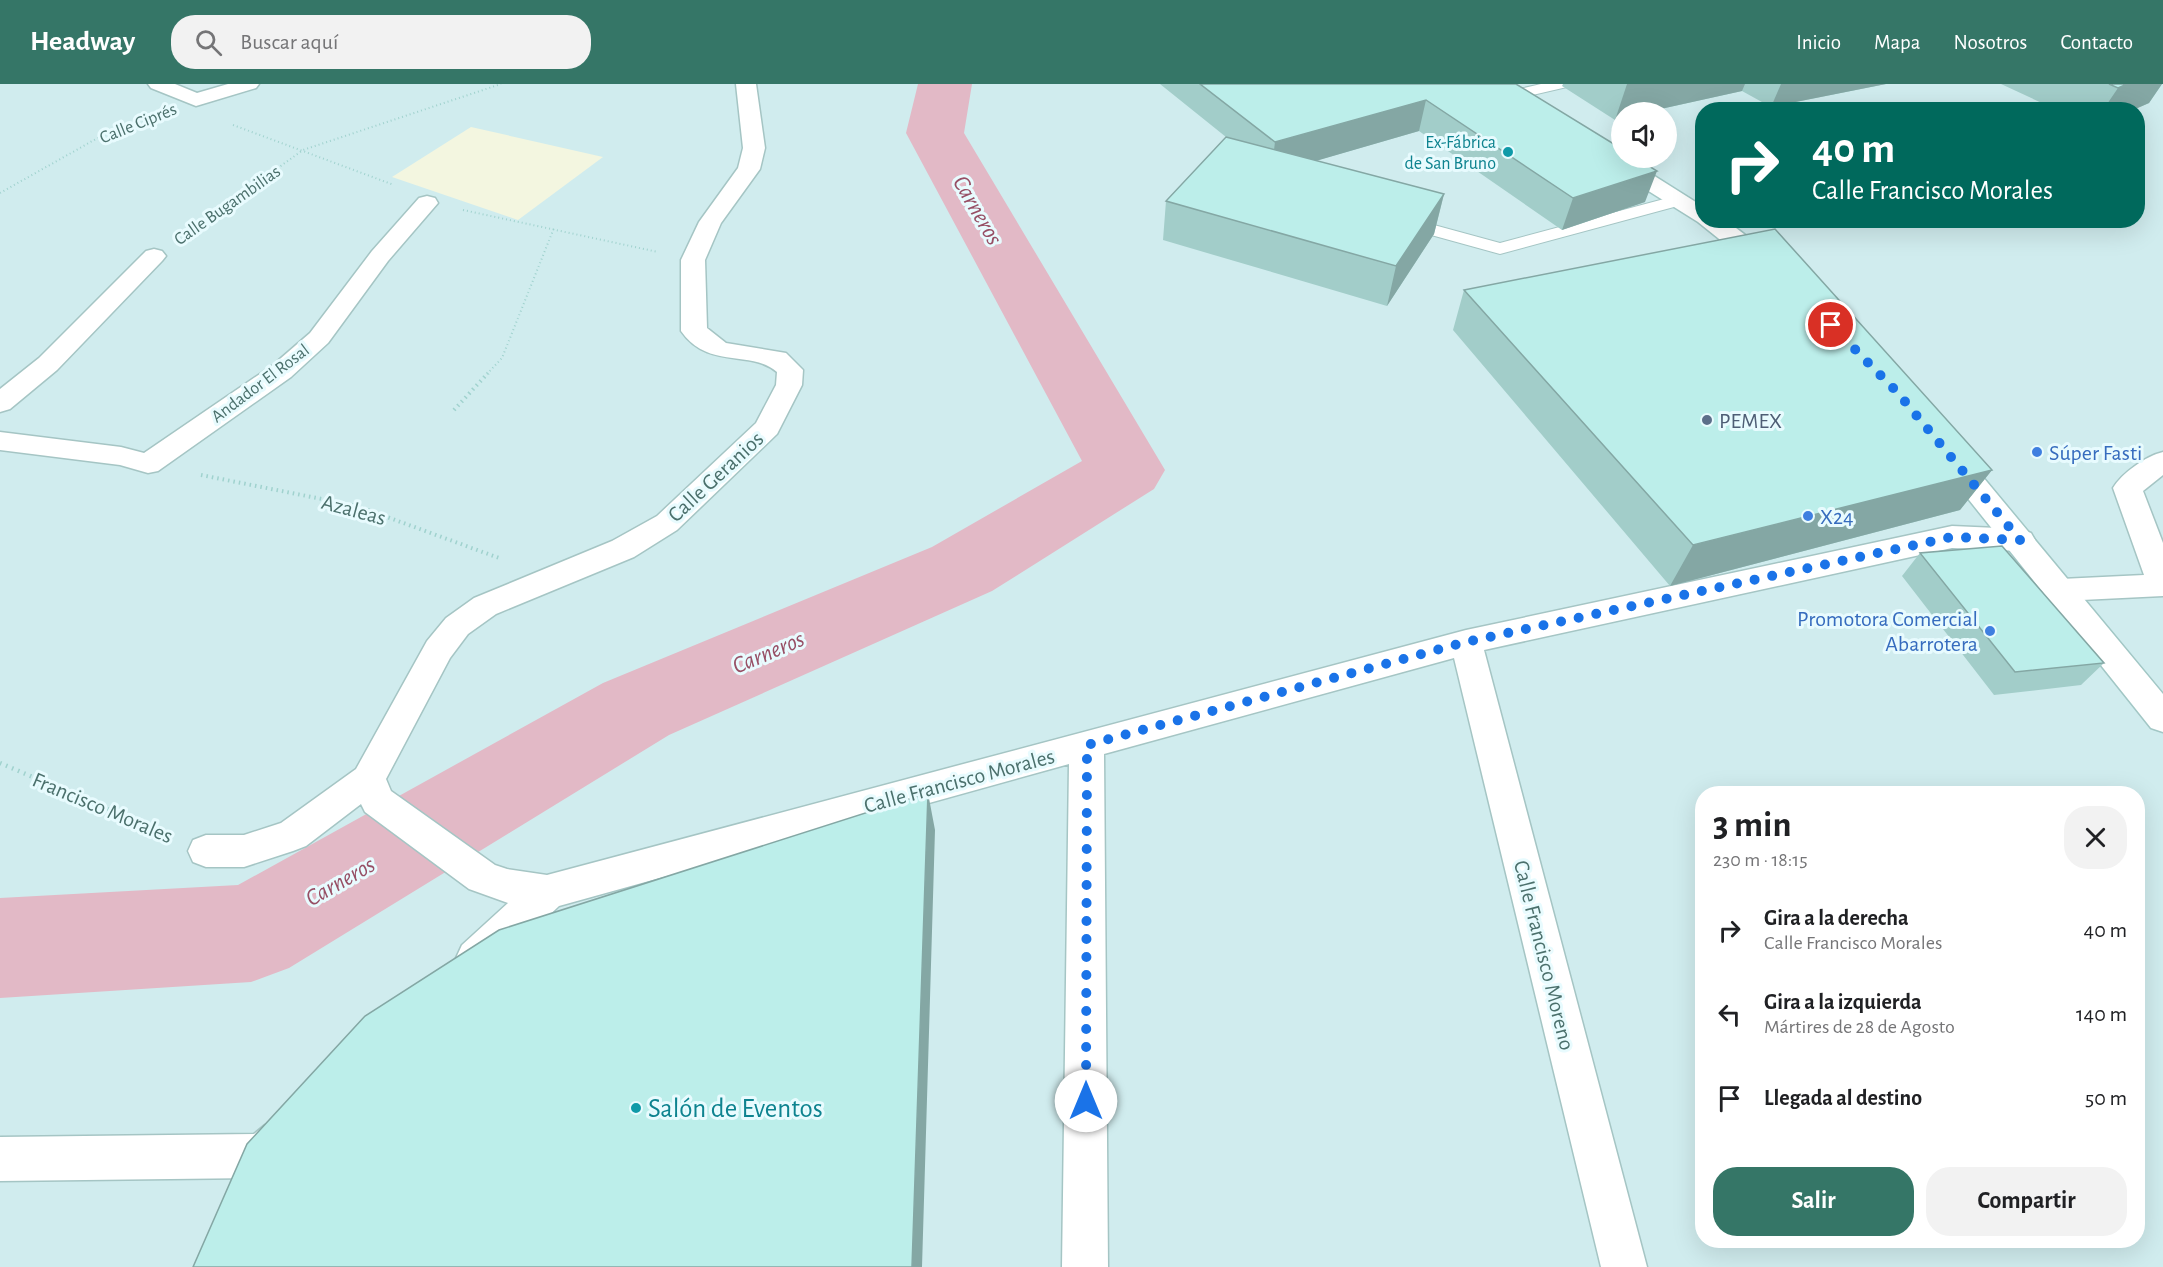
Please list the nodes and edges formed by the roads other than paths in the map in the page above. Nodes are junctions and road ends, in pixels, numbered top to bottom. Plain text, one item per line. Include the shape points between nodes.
1 (158, 84) edge
2 (249, 84) edge
3 (746, 84) edge
4 (1562, 84) edge
5 (1502, 89) edge
6 (1541, 113) edge
7 (1600, 150) edge
8 (1679, 200) junction
9 (427, 203) road end
10 (1695, 211) edge
11 (1379, 214) edge
12 (1719, 228) edge
13 (154, 256) road end
14 (1789, 286) edge
15 (0, 403) edge
16 (1935, 438) edge
17 (0, 441) edge
18 (2163, 461) edge
19 (2020, 540) junction
20 (2163, 584) edge
21 (2061, 590) junction
22 (1466, 642) junction
23 (2163, 718) edge
24 (1087, 745) junction
25 (373, 790) junction
26 (206, 851) road end
27 (547, 892) junction
28 (452, 980) edge
29 (306, 1116) edge
30 (0, 1159) edge
31 (1085, 1267) edge
32 (1624, 1267) edge

1 - 2 street, Calle Ciprés via 196,100
3 - 25 street, Calle Geranios via 754,148 748,169 710,222 693,260 694,331 718,349 777,359 790,370 789,385 767,428 668,523 623,549 485,606 457,626 438,650
4 - 5 lane
5 - 6 street
7 - 8 street
8 - 10 street
8 - 11 lane via 1500,249
9 - 17 street, Andador El Rosal via 380,256 319,338 282,371 148,464 121,456
12 - 14 street
13 - 15 street, Calle Bugambilias via 48,364
16 - 19 street
18 - 20 street via 2127,488
19 - 21 street
19 - 22 street, Calle Francisco Morales via 1952,537
20 - 21 street
21 - 23 street
22 - 24 street, Calle Francisco Morales
22 - 32 street, Calle Francisco Moreno
24 - 27 street, Calle Francisco Morales
24 - 31 street
25 - 26 street via 293,835 244,850
25 - 27 street, Calle Francisco Morales via 482,877 507,886
27 - 28 street
29 - 30 street via 263,1156

